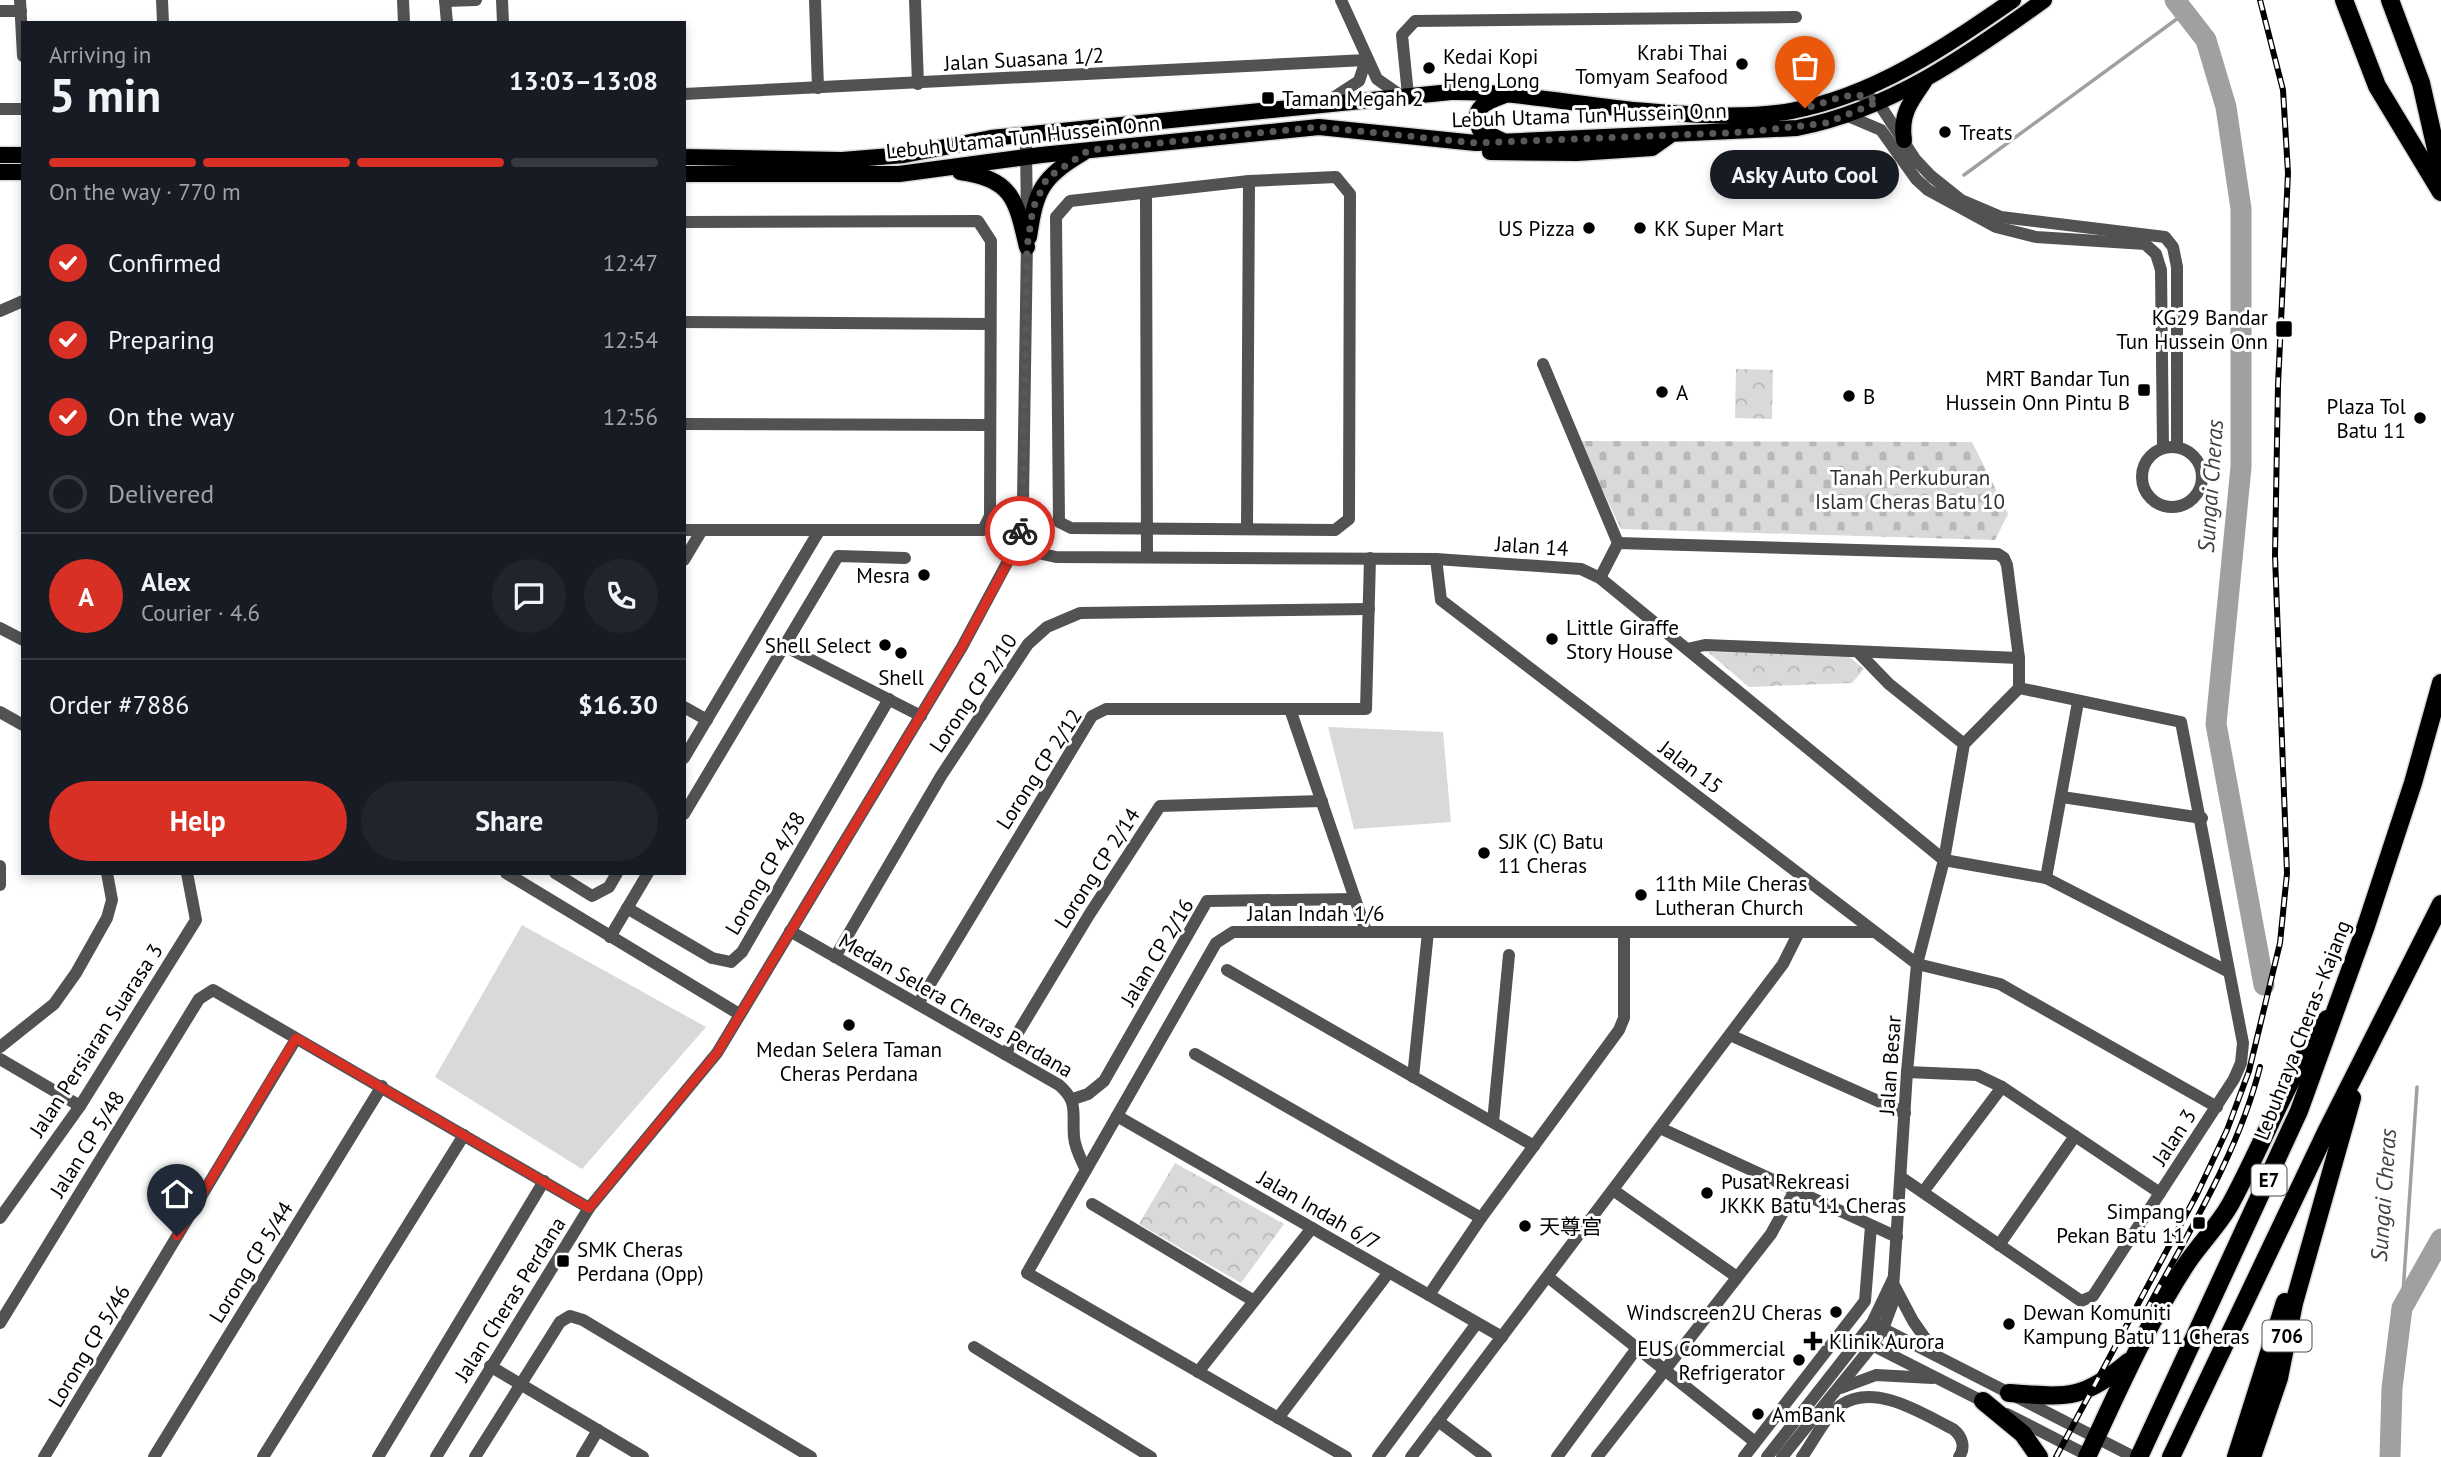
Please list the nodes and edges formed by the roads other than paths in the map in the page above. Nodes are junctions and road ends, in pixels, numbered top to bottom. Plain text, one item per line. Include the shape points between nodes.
1 (162, 0) edge
2 (403, 0) edge
3 (476, 0) edge
4 (502, 0) edge
5 (815, 0) edge
6 (915, 0) edge
7 (1341, 0) edge
8 (2013, 0) edge
9 (2044, 0) edge
10 (2344, 0) edge
11 (2390, 0) edge
12 (445, 1) edge
13 (21, 5) edge
14 (0, 11) edge
15 (1796, 18) dead end
16 (163, 21) edge
17 (404, 21) edge
18 (447, 21) edge
19 (503, 21) edge
20 (1366, 60) junction
21 (1926, 80) junction
22 (918, 84) junction
23 (818, 88) junction
24 (686, 94) edge
25 (1508, 94) junction
26 (1851, 94) junction
27 (1404, 95) junction
28 (1878, 102) junction
29 (1322, 105) junction
30 (0, 109) edge
31 (21, 109) edge
32 (1849, 116) junction
33 (1101, 128) junction
34 (1338, 128) junction
35 (1669, 136) junction
36 (1904, 140) junction
37 (1507, 143) junction
38 (958, 146) junction
39 (1089, 150) junction
40 (1026, 152) junction
41 (0, 155) edge
42 (21, 155) edge
43 (686, 157) edge
44 (937, 170) junction
45 (2441, 171) edge
46 (0, 172) edge
47 (21, 172) edge
48 (686, 174) edge
49 (1249, 181) junction
50 (2441, 192) edge
51 (1146, 194) junction
52 (686, 222) edge
53 (1027, 247) junction
54 (21, 302) edge
55 (0, 312) edge
56 (686, 322) edge
57 (990, 324) junction
58 (1543, 364) dead end
59 (686, 424) edge
60 (990, 425) junction
61 (2177, 447) junction
62 (2163, 449) junction
63 (1147, 528) junction
64 (1247, 529) junction
65 (686, 530) edge
66 (702, 530) junction
67 (819, 531) junction
68 (1618, 543) junction
69 (1015, 548) junction
70 (686, 557) edge
71 (1147, 557) junction
72 (905, 558) dead end
73 (1370, 558) junction
74 (1436, 559) junction
75 (1600, 578) junction
76 (1369, 610) junction
77 (0, 628) edge
78 (21, 639) edge
79 (786, 647) junction
80 (1687, 649) junction
81 (1858, 653) junction
82 (2019, 658) junction
83 (2441, 683) edge
84 (2019, 688) junction
85 (888, 699) junction
86 (2078, 702) junction
87 (686, 708) edge
88 (1290, 709) junction
89 (0, 712) edge
90 (920, 716) junction
91 (707, 720) junction
92 (21, 724) edge
93 (1964, 744) junction
94 (686, 755) edge
95 (2062, 797) junction
96 (1322, 802) junction
97 (686, 811) edge
98 (2202, 818) junction
99 (1944, 860) junction
100 (0, 866) edge
101 (107, 875) edge
102 (187, 875) edge
103 (509, 875) edge
104 (558, 875) edge
105 (616, 875) edge
106 (647, 875) edge
107 (2046, 878) junction
108 (0, 885) edge
109 (1355, 899) junction
110 (2441, 904) edge
111 (627, 908) junction
112 (790, 931) junction
113 (1366, 931) junction
114 (1428, 932) junction
115 (1799, 932) junction
116 (1874, 932) junction
117 (1624, 933) junction
118 (610, 937) junction
119 (1509, 955) dead end
120 (835, 957) junction
121 (1917, 964) junction
122 (1227, 970) dead end
123 (2229, 972) junction
124 (2344, 993) junction
125 (918, 1004) junction
126 (739, 1014) junction
127 (1730, 1035) junction
128 (296, 1038) junction
129 (0, 1046) edge
130 (1005, 1054) junction
131 (1195, 1054) dead end
132 (2363, 1058) junction
133 (0, 1059) edge
134 (1907, 1072) junction
135 (1413, 1077) junction
136 (382, 1086) junction
137 (2002, 1087) junction
138 (1073, 1099) junction
139 (80, 1106) junction
140 (2217, 1107) junction
141 (1905, 1113) junction
142 (1117, 1116) junction
143 (1493, 1122) junction
144 (1660, 1128) junction
145 (464, 1135) junction
146 (2075, 1136) junction
147 (1534, 1146) junction
148 (1086, 1170) junction
149 (1902, 1178) junction
150 (544, 1181) junction
151 (1613, 1190) junction
152 (1794, 1192) junction
153 (1923, 1192) junction
154 (2160, 1193) junction
155 (1092, 1204) dead end
156 (589, 1208) junction
157 (2318, 1213) junction
158 (0, 1218) edge
159 (1481, 1218) junction
160 (1871, 1226) junction
161 (1312, 1228) junction
162 (1897, 1237) junction
163 (1999, 1245) junction
164 (1389, 1272) junction
165 (1548, 1277) junction
166 (1737, 1277) junction
167 (1895, 1282) junction
168 (1429, 1295) junction
169 (1254, 1301) junction
170 (0, 1323) edge
171 (1477, 1323) junction
172 (1878, 1326) junction
173 (1503, 1337) junction
174 (1866, 1342) junction
175 (974, 1347) dead end
176 (1637, 1348) junction
177 (2133, 1359) junction
178 (1944, 1362) junction
179 (490, 1366) junction
180 (1665, 1367) junction
181 (1198, 1373) junction
182 (1905, 1375) junction
183 (1940, 1378) junction
184 (520, 1384) junction
185 (1835, 1391) junction
186 (2009, 1393) junction
187 (1898, 1400) junction
188 (1983, 1401) junction
189 (1278, 1418) junction
190 (1438, 1421) junction
191 (598, 1430) junction
192 (2097, 1436) junction
193 (1755, 1442) junction
194 (1961, 1456) edge
195 (44, 1457) edge
196 (154, 1457) edge
197 (263, 1457) edge
198 (378, 1457) edge
199 (436, 1457) edge
200 (475, 1457) edge
201 (582, 1457) edge
202 (643, 1457) edge
203 (811, 1457) edge
204 (1151, 1457) edge
205 (1346, 1457) edge
206 (1378, 1457) edge
207 (1411, 1457) edge
208 (1486, 1457) edge
209 (1557, 1457) edge
210 (1597, 1457) edge
211 (1744, 1457) edge
212 (1767, 1457) edge
213 (1782, 1457) edge
214 (1802, 1457) edge
215 (2039, 1457) edge
216 (2088, 1457) edge
217 (2134, 1457) edge
218 (2139, 1457) edge
219 (2171, 1457) edge
220 (2236, 1457) edge
221 (2252, 1457) edge

1 - 16 street
2 - 17 street
3 - 12 street
4 - 19 street
5 - 23 street
6 - 22 street
7 - 20 street
8 - 26 main road, Lebuh Utama Tun Hussein Onn via 1916,63
9 - 21 main road, Lebuh Utama Tun Hussein Onn
10 - 50 highway via 2377,86
11 - 45 highway via 2421,83
12 - 18 street
13 - 14 street
15 - 27 street via 1415,21 1402,35
20 - 22 street, Jalan Suasana 1/2
20 - 27 street via 1377,79
20 - 29 street via 1359,81
21 - 28 main road, Lebuh Utama Tun Hussein Onn
21 - 36 main road via 1904,114
22 - 23 street, Jalan Suasana 1/2
23 - 24 street, Jalan Suasana 1/2
25 - 26 main road, Lebuh Utama Tun Hussein Onn via 1718,115 1789,111
25 - 27 main road, Lebuh Utama Tun Hussein Onn
25 - 37 main road via 1488,101 1476,116 1480,131
26 - 28 street
27 - 29 main road, Lebuh Utama Tun Hussein Onn
28 - 32 main road, Lebuh Utama Tun Hussein Onn
28 - 36 street
29 - 33 main road, Lebuh Utama Tun Hussein Onn
30 - 31 street
32 - 35 main road, Lebuh Utama Tun Hussein Onn via 1797,128
32 - 62 street via 1881,130 1928,190 1996,227 2036,237 2145,244 2156,254 2161,270
33 - 38 main road, Lebuh Utama Tun Hussein Onn via 990,138
33 - 40 main road via 1037,139
34 - 35 main road via 1375,143 1520,155 1653,148
34 - 37 main road, Lebuh Utama Tun Hussein Onn via 1435,141
34 - 39 main road, Lebuh Utama Tun Hussein Onn via 1297,128
35 - 37 main road, Lebuh Utama Tun Hussein Onn
36 - 61 street via 1931,176 1961,200 2001,217 2165,237 2173,247 2177,267
38 - 40 main road via 1009,142
38 - 43 main road, Lebuh Utama Tun Hussein Onn via 842,160
39 - 40 main road, Lebuh Utama Tun Hussein Onn
39 - 53 main road via 1047,178 1033,208
40 - 44 main road, Lebuh Utama Tun Hussein Onn
40 - 53 street, Jalan Cheras Perdana
41 - 42 main road
44 - 48 main road, Lebuh Utama Tun Hussein Onn via 865,175
44 - 53 main road via 990,178 1003,185 1018,206
46 - 47 main road
49 - 51 street
49 - 64 street
49 - 64 street via 1336,177 1350,194 1349,519 1335,530
51 - 63 street
51 - 63 street via 1070,201 1056,217 1059,522 1071,528
52 - 57 street via 978,221 990,240
53 - 69 street, Jalan Cheras Perdana via 1023,501
54 - 55 street
56 - 57 street
57 - 60 street
58 - 68 street
59 - 60 street
60 - 67 street via 990,516 983,530
61 - 62 street
61 - 62 street via 2194,457 2202,475 2196,495 2179,505 2159,504 2142,481 2145,463
63 - 64 street
63 - 71 street
65 - 66 street
66 - 67 street
66 - 70 street
67 - 91 street
68 - 75 street
68 - 82 street via 1998,554 2007,565
69 - 71 street, Jalan 14 via 1056,557
69 - 90 street, Jalan Cheras Perdana
71 - 73 street, Jalan 14
72 - 79 street via 838,556
73 - 74 street, Jalan 14
73 - 76 street
74 - 75 street, Jalan 14 via 1570,567
74 - 116 street, Jalan 15 via 1441,600
75 - 80 street, Jalan 14
76 - 88 street, Lorong CP 2/12 via 1366,709
76 - 120 street, Lorong CP 2/10 via 1080,613 1047,627 1028,644 940,776
77 - 78 street
79 - 85 street
79 - 97 street
80 - 81 street via 1705,645
80 - 99 street, Jalan 14
81 - 82 street
81 - 93 street
82 - 84 street
83 - 124 highway, Lebuhraya Cheras–Kajang / E7
84 - 86 street
84 - 93 street
85 - 90 street
85 - 111 street, Lorong CP 4/38 via 731,962 712,958
86 - 95 street
86 - 98 street, Jalan 3 via 2181,722
87 - 91 street
88 - 96 street
88 - 125 street, Lorong CP 2/12 via 1105,709 1093,716
89 - 92 street
90 - 112 street, Jalan Cheras Perdana
91 - 94 street
93 - 99 street, Jalan Besar
95 - 98 street
95 - 107 street
96 - 109 street
96 - 130 street, Lorong CP 2/14 via 1160,806
98 - 123 street, Jalan 3
99 - 107 street
99 - 121 street, Jalan Besar
100 - 108 street
101 - 129 street via 112,900 107,918 76,973 54,1004
102 - 139 street, Jalan Persiaran Suarasa 3 via 196,920
103 - 118 street
104 - 105 street via 592,896 609,887
106 - 111 street
107 - 123 street
109 - 113 street
109 - 138 street, Jalan CP 2/16 via 1207,901 1104,1081
110 - 132 highway, E7
111 - 118 street
112 - 120 street, Medan Selera Cheras Perdana
112 - 126 street, Jalan Cheras Perdana
113 - 114 street, Jalan Indah 1/6
113 - 142 street, Jalan Indah 1/6 via 1233,932 1216,943
114 - 117 street, Jalan Indah 1/6
114 - 135 street
115 - 116 street, Jalan Indah 1/6
115 - 117 street, Jalan Indah 1/6
115 - 127 street via 1783,964
116 - 121 street, Jalan 15
117 - 147 street via 1624,1018 1619,1030
118 - 126 street
119 - 143 street
120 - 125 street, Medan Selera Cheras Perdana
121 - 134 street, Jalan Besar
121 - 140 street via 2000,985
122 - 135 street
123 - 140 street, Jalan 3 via 2244,1053
124 - 177 highway via 2300,1058 2275,1119 2221,1220 2188,1262
124 - 218 highway, Lebuhraya Cheras–Kajang / E7 via 2299,1111
125 - 130 street, Medan Selera Cheras Perdana
126 - 156 street, Jalan Cheras Perdana via 717,1053
127 - 141 street
127 - 144 street
128 - 136 street
128 - 170 street, Jalan CP 5/48 via 213,990 199,999
128 - 195 street, Lorong CP 5/46
130 - 138 street, Medan Selera Cheras Perdana via 1059,1085
131 - 159 street
132 - 157 highway
132 - 219 highway, E7
133 - 139 street
134 - 137 street via 1977,1076
134 - 141 street, Jalan Besar
135 - 143 street
136 - 145 street
136 - 196 street, Lorong CP 5/44
137 - 146 street
137 - 153 street
138 - 148 street, Medan Selera Cheras Perdana via 1074,1136
139 - 158 street, Jalan Persiaran Suarasa 3
140 - 154 street, Jalan 3
141 - 149 street, Jalan Besar
142 - 148 street, Jalan Indah 1/6
142 - 161 street, Jalan Indah 6/7
143 - 147 street
144 - 151 street
144 - 152 street
145 - 150 street
145 - 197 street
146 - 154 street
146 - 163 street
147 - 159 street
148 - 181 street, Jalan Indah 1/6 via 1027,1273
149 - 153 street
149 - 162 street, Jalan Besar
150 - 156 street
150 - 198 street
151 - 165 street
151 - 166 street
152 - 160 street
152 - 166 street via 1777,1225
153 - 163 street
154 - 163 street, Jalan 3 via 2093,1296 2081,1301
155 - 169 street
156 - 179 street, Jalan Cheras Perdana
157 - 220 highway via 2277,1322
157 - 221 highway, 706 via 2279,1378
159 - 168 street
160 - 162 street
160 - 193 street via 1865,1301
161 - 164 street, Jalan Indah 6/7
161 - 169 street
162 - 167 street, Jalan Besar
164 - 168 street, Jalan Indah 6/7
164 - 189 street
165 - 173 street
165 - 176 street
166 - 180 street
167 - 172 street, Jalan Besar
167 - 178 street via 1929,1346
168 - 171 street, Jalan Indah 6/7
169 - 181 street
171 - 173 street, Jalan Indah 6/7
171 - 206 street
172 - 174 street
172 - 178 street
173 - 190 street
174 - 183 street
174 - 185 street
174 - 212 street
175 - 204 street
176 - 180 street
176 - 209 street
177 - 186 highway via 2086,1392 2050,1396
177 - 192 highway
178 - 186 street
179 - 184 street
179 - 199 street, Jalan Cheras Perdana
180 - 193 street
180 - 210 street
181 - 189 street
182 - 183 street
182 - 185 street via 1876,1375
182 - 187 street
183 - 188 street
184 - 191 street
184 - 200 street
184 - 203 street via 560,1322 570,1316
185 - 213 street
186 - 192 street
187 - 194 street via 1959,1434
187 - 214 street via 1853,1400 1840,1405
188 - 215 highway via 2022,1434
188 - 216 street
189 - 205 street
190 - 207 street
190 - 208 street
191 - 201 street
191 - 202 street
192 - 216 highway
192 - 217 street
193 - 211 street

